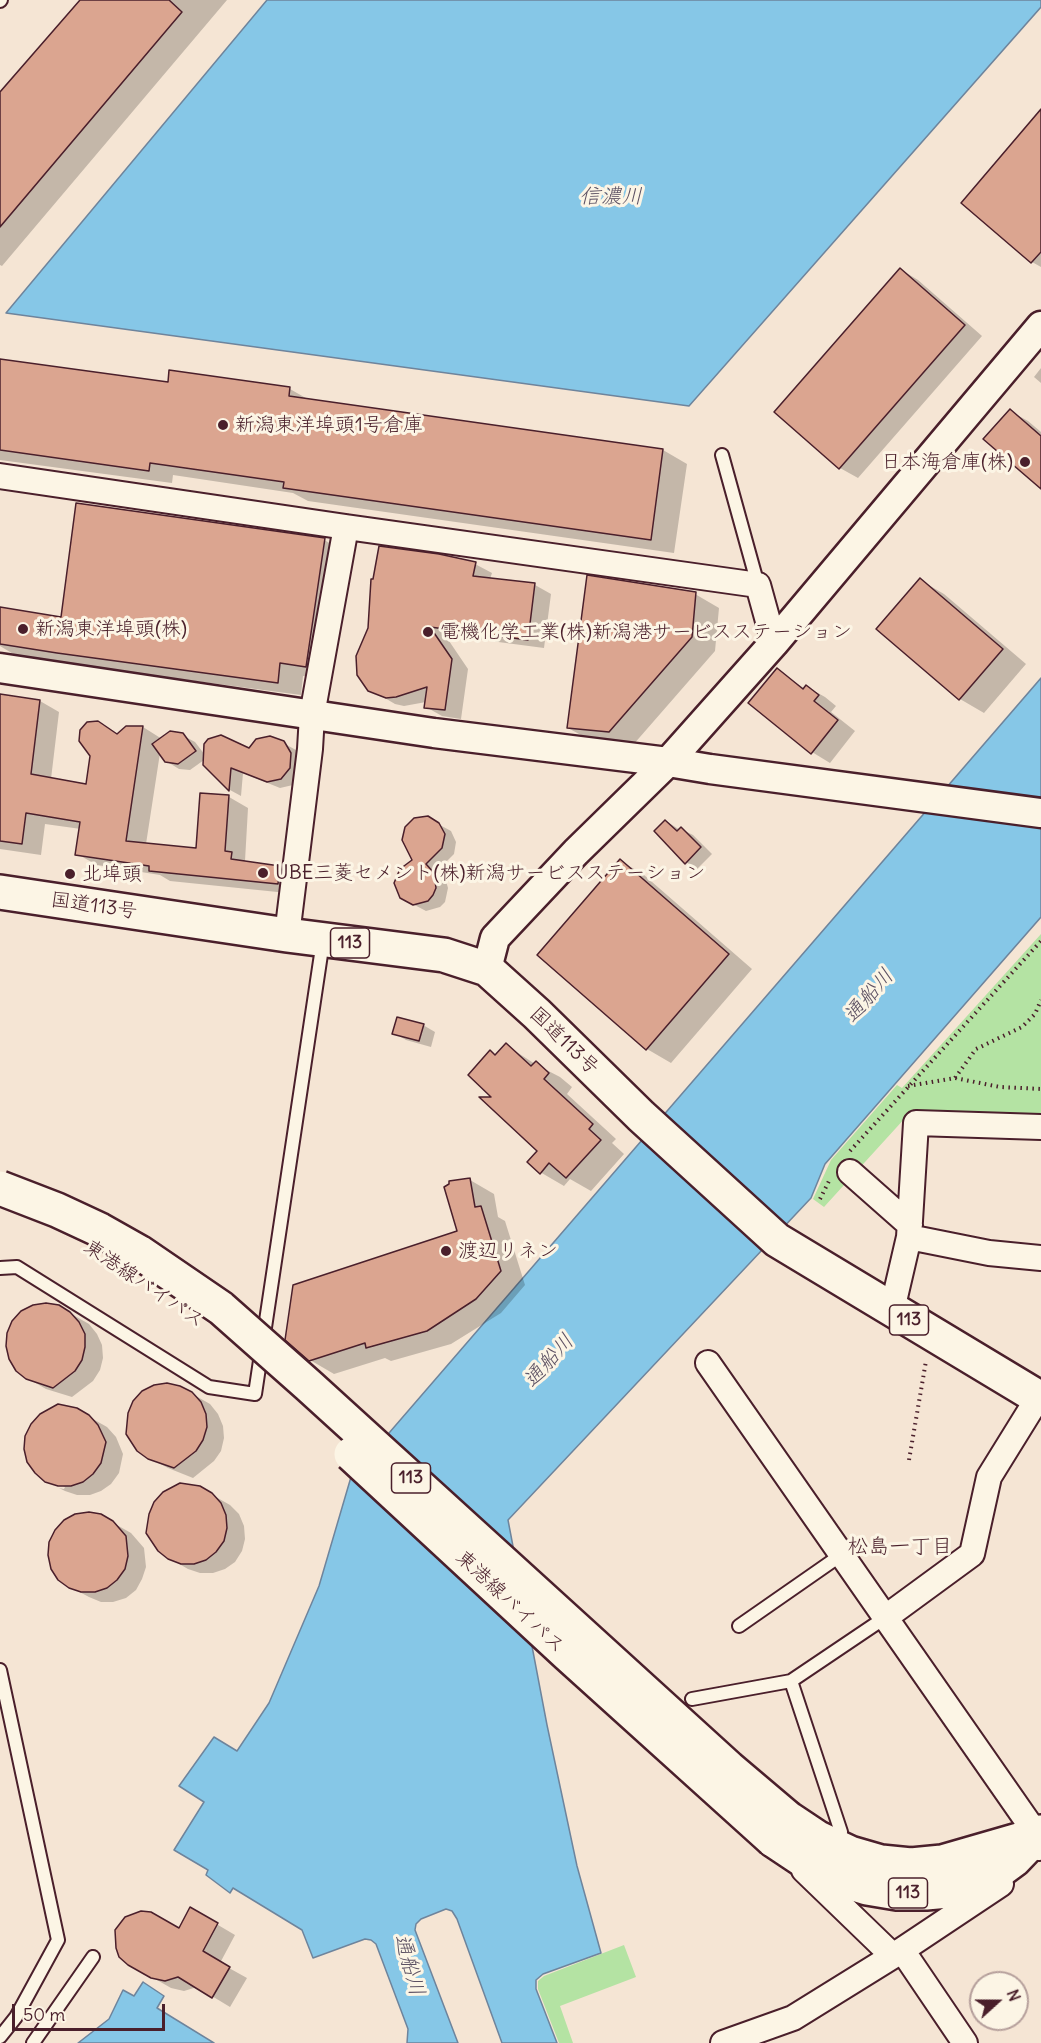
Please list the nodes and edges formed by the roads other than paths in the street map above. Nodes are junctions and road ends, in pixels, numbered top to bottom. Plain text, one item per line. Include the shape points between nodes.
1 (1041, 326) edge
2 (722, 455) dead end
3 (0, 476) edge
4 (346, 527) junction
5 (758, 585) junction
6 (774, 643) junction
7 (0, 668) edge
8 (312, 715) junction
9 (668, 762) junction
10 (1041, 813) edge
11 (0, 892) edge
12 (287, 935) junction
13 (323, 939) junction
14 (487, 969) junction
15 (1041, 1127) edge
16 (843, 1166) road end
17 (0, 1188) edge
18 (0, 1206) edge
19 (909, 1231) junction
20 (1041, 1258) edge
21 (0, 1268) edge
22 (892, 1310) junction
23 (708, 1363) dead end
24 (1040, 1396) edge
25 (841, 1555) junction
26 (886, 1617) junction
27 (739, 1626) dead end
28 (0, 1670) edge
29 (791, 1681) junction
30 (692, 1700) dead end
31 (780, 1829) junction
32 (841, 1832) dead end
33 (1040, 1836) edge
34 (898, 1953) junction
35 (93, 1957) dead end
36 (0, 2037) edge
37 (33, 2043) edge
38 (723, 2043) edge
39 (965, 2043) edge

1 - 6 street
2 - 5 lane
3 - 4 street
4 - 5 street
4 - 8 street
5 - 6 street
6 - 9 street
7 - 8 street
8 - 9 street
8 - 12 street
9 - 10 street
9 - 14 street via 495,938
11 - 12 highway, 国道113号 / 113
12 - 13 highway, 国道113号 / 113
13 - 14 highway, 国道113号 / 113 via 444,955
13 - 21 lane via 255,1394 209,1386 17,1267
14 - 22 highway, 国道113号 / 113 via 777,1240
15 - 19 street via 916,1123
16 - 19 street
17 - 31 highway, 東港線バイパス / 113, bridge via 100,1230 221,1308 729,1768
18 - 31 highway, 東港線バイパス / 113, bridge via 96,1249 207,1326 285,1393 592,1678
19 - 20 street via 989,1253
19 - 22 street
22 - 24 highway, 国道113号 / 113
23 - 25 street
24 - 26 street via 989,1478 972,1554
25 - 26 street
25 - 27 lane
26 - 29 lane
26 - 33 street
28 - 36 lane via 58,1940
29 - 30 lane
29 - 32 lane
31 - 33 highway, 東港線バイパス / 113 via 803,1860 835,1878 897,1893 948,1891 971,1885 995,1874
31 - 34 street
33 - 34 street via 1039,1858
34 - 38 street via 793,2018
34 - 39 street
35 - 37 lane

